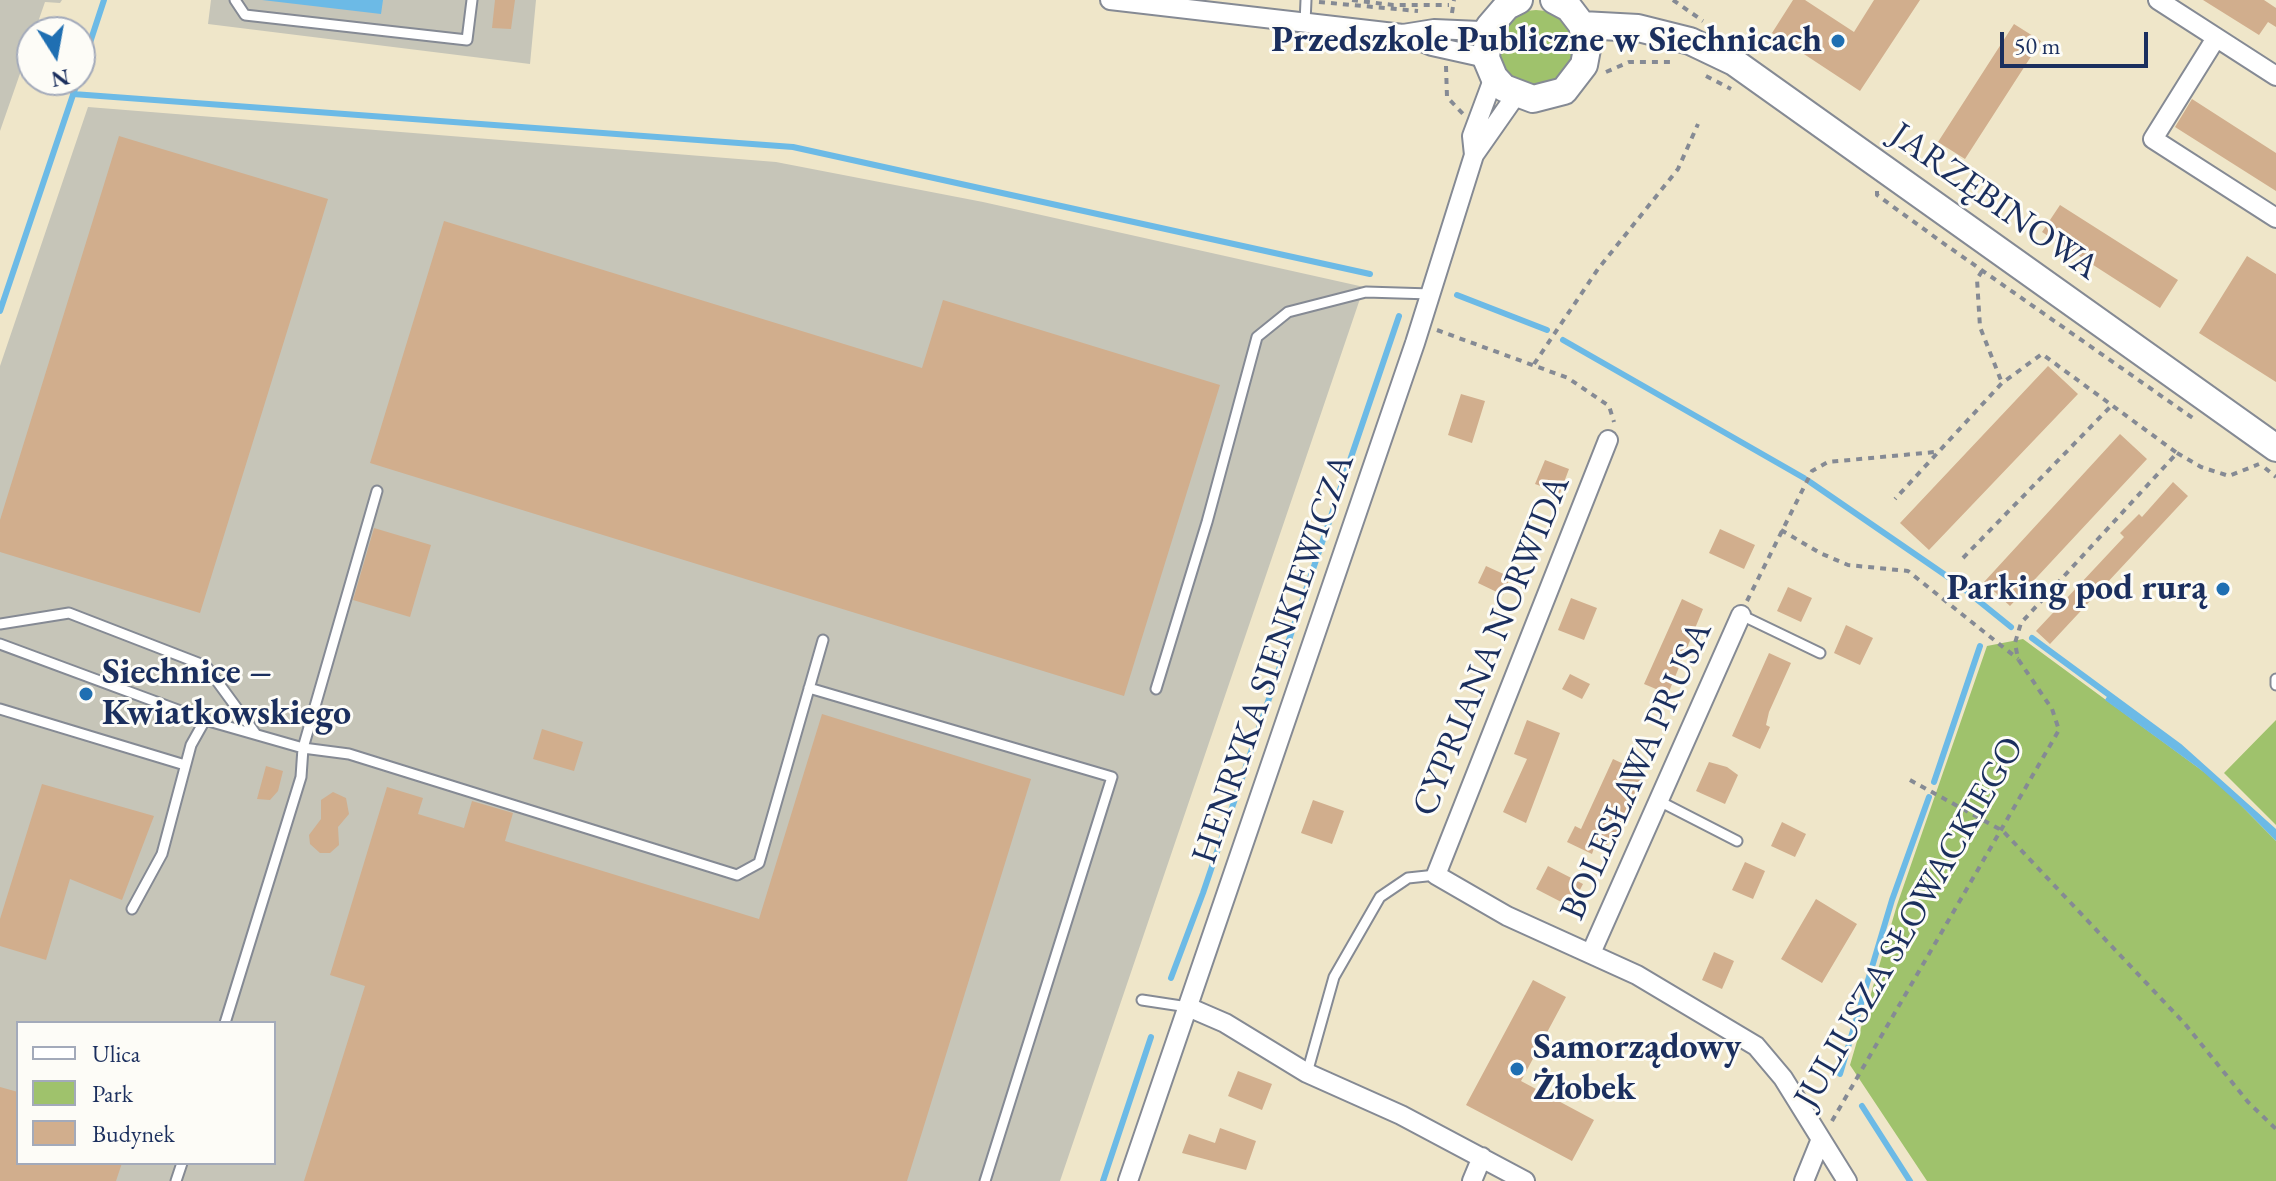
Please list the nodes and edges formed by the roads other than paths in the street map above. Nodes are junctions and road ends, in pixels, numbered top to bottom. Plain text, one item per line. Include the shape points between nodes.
1 (235, 0) edge
2 (472, 0) edge
3 (1110, 0) edge
4 (2158, 0) edge
5 (1310, 1) edge
6 (1147, 2) edge
7 (1511, 2) edge
8 (1576, 18) edge
9 (1305, 23) junction
10 (1489, 27) junction
11 (1403, 34) junction
12 (2216, 38) junction
13 (1490, 68) junction
14 (2276, 76) edge
15 (1516, 95) junction
16 (1474, 155) junction
17 (2276, 218) edge
18 (1431, 294) junction
19 (1608, 440) road end
20 (2274, 447) edge
21 (377, 491) dead end
22 (1741, 615) joint
23 (0, 624) edge
24 (823, 640) dead end
25 (0, 644) edge
26 (1820, 653) dead end
27 (2276, 679) edge
28 (2276, 685) edge
29 (809, 688) junction
30 (1156, 689) dead end
31 (0, 709) edge
32 (205, 720) junction
33 (255, 733) junction
34 (303, 748) junction
35 (185, 765) junction
36 (1659, 801) junction
37 (1737, 841) dead end
38 (1436, 875) junction
39 (132, 909) dead end
40 (1591, 953) junction
41 (1142, 1000) dead end
42 (1188, 1007) junction
43 (226, 1021) edge
44 (1307, 1073) junction
45 (1821, 1139) junction
46 (1482, 1157) junction
47 (985, 1181) edge
48 (1128, 1181) edge
49 (1472, 1181) edge
50 (1525, 1181) edge
51 (1804, 1181) edge
52 (1847, 1181) edge

1 - 2 lane via 245,15 467,40
3 - 6 street
4 - 12 street
5 - 9 lane
6 - 9 street
7 - 10 street
8 - 15 street via 1584,65 1564,91 1533,99
8 - 20 street, JARZĘBINOWA via 1690,41 1734,62
9 - 11 street
10 - 11 street
10 - 13 street
11 - 13 street
12 - 14 street
12 - 17 street via 2153,139
13 - 15 street
13 - 16 street, HENRYKA SIENKIEWICZA via 1472,136
15 - 16 street, HENRYKA SIENKIEWICZA
16 - 18 street, HENRYKA SIENKIEWICZA
18 - 30 lane via 1366,292 1288,312 1257,337
18 - 42 street, HENRYKA SIENKIEWICZA
19 - 38 street, CYPRIANA NORWIDA
21 - 34 lane
22 - 26 lane
22 - 36 street, BOLESŁAWA PRUSA
23 - 33 lane via 69,613 206,666
24 - 29 lane
25 - 32 lane
27 - 28 lane
29 - 34 lane via 759,863 737,875 349,754
29 - 47 lane via 1112,777
31 - 35 lane
32 - 33 lane
32 - 35 lane
33 - 34 lane
34 - 43 lane via 301,777
35 - 39 lane via 162,854
36 - 37 lane
36 - 40 street, BOLESŁAWA PRUSA
38 - 40 street, JULIUSZA SŁOWACKIEGO via 1507,916
38 - 44 lane via 1408,878 1380,897 1334,977
40 - 45 street, JULIUSZA SŁOWACKIEGO via 1756,1046 1768,1056
41 - 42 lane
42 - 44 street
42 - 48 street, HENRYKA SIENKIEWICZA
44 - 46 street
45 - 51 street
45 - 52 street
46 - 49 street
46 - 50 street

